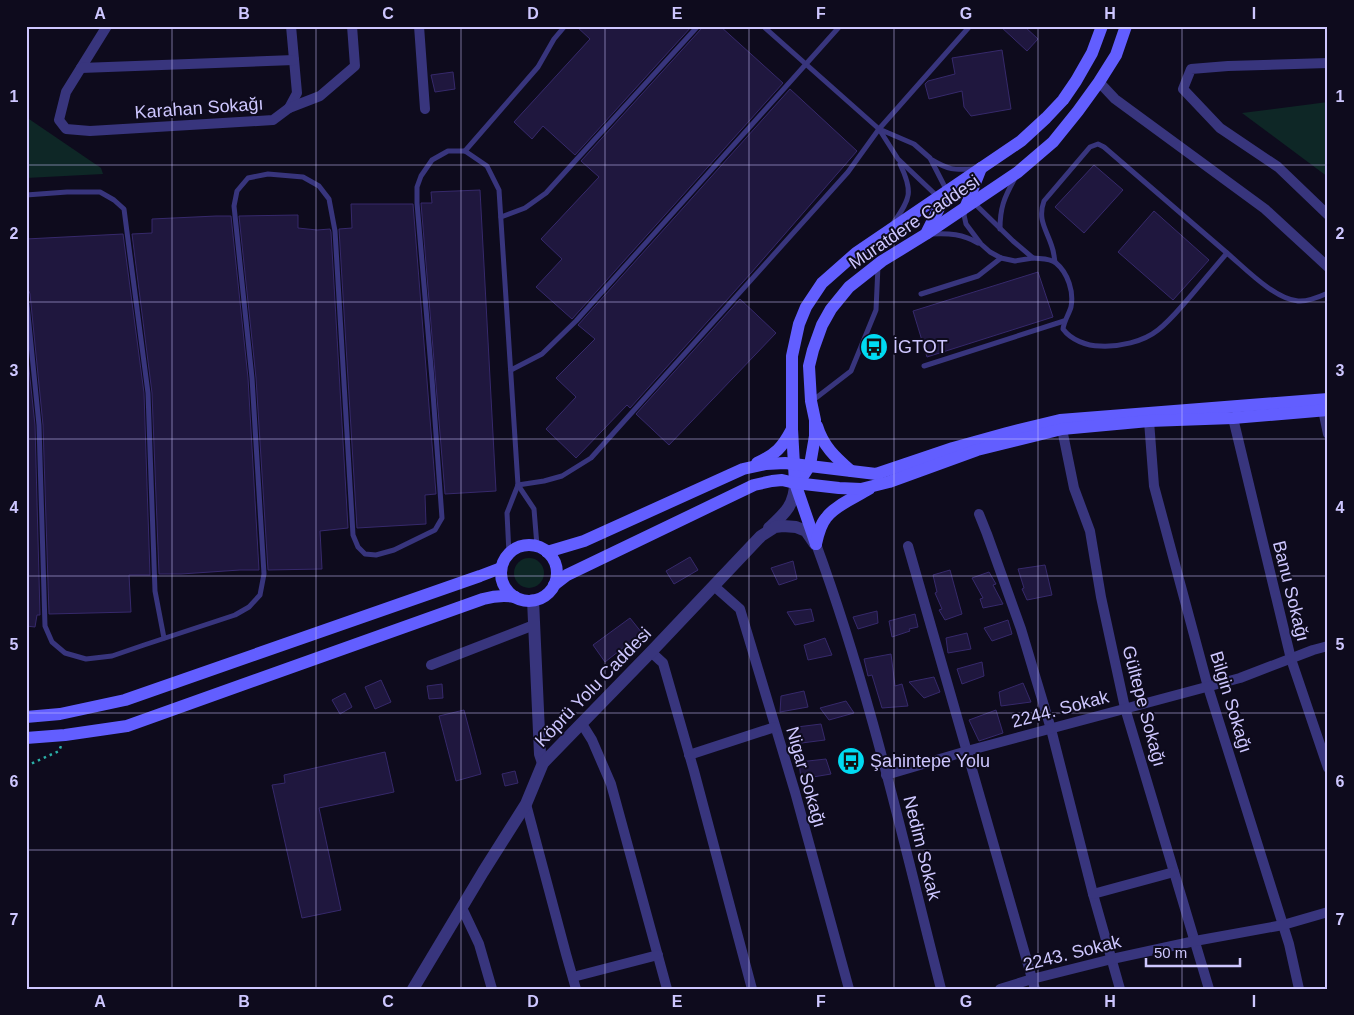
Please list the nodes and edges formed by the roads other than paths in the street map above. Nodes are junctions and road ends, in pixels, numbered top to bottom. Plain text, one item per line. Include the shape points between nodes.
1 (108, 26) edge
2 (291, 26) edge
3 (352, 26) edge
4 (419, 26) edge
5 (565, 26) edge
6 (698, 26) edge
7 (763, 26) edge
8 (840, 26) edge
9 (970, 26) edge
10 (1102, 26) edge
11 (1126, 26) edge
12 (294, 60) junction
13 (806, 64) junction
14 (1328, 64) edge
15 (81, 68) junction
16 (1099, 82) junction
17 (289, 108) junction
18 (425, 109) dead end
19 (879, 129) junction
20 (465, 151) junction
21 (930, 158) junction
22 (898, 159) junction
23 (981, 168) junction
24 (1018, 172) junction
25 (942, 194) junction
26 (26, 195) edge
27 (970, 204) junction
28 (1328, 215) edge
29 (501, 217) junction
30 (1000, 229) junction
31 (888, 231) junction
32 (926, 234) junction
33 (981, 244) junction
34 (1227, 253) junction
35 (1001, 258) junction
36 (1033, 258) junction
37 (1055, 262) junction
38 (878, 264) junction
39 (1328, 267) edge
40 (1328, 293) edge
41 (26, 294) edge
42 (921, 294) dead end
43 (1064, 321) junction
44 (924, 366) dead end
45 (511, 370) junction
46 (811, 401) junction
47 (1326, 406) edge
48 (1233, 418) junction
49 (815, 420) junction
50 (1149, 421) junction
51 (792, 429) junction
52 (1062, 429) junction
53 (1328, 434) edge
54 (794, 464) junction
55 (810, 465) junction
56 (743, 469) junction
57 (851, 471) junction
58 (795, 483) junction
59 (518, 485) junction
60 (875, 486) junction
61 (979, 514) dead end
62 (756, 540) junction
63 (816, 544) junction
64 (908, 546) dead end
65 (542, 549) junction
66 (509, 554) junction
67 (501, 568) junction
68 (554, 585) junction
69 (714, 586) junction
70 (515, 597) junction
71 (532, 600) junction
72 (534, 625) junction
73 (164, 638) junction
74 (1328, 646) edge
75 (651, 652) junction
76 (1291, 659) junction
77 (431, 665) dead end
78 (1208, 686) junction
79 (1125, 708) junction
80 (26, 717) edge
81 (582, 724) junction
82 (775, 727) junction
83 (1050, 729) junction
84 (26, 738) edge
85 (967, 751) junction
86 (689, 755) junction
87 (543, 763) junction
88 (1328, 768) edge
89 (886, 775) junction
90 (526, 804) junction
91 (1174, 872) junction
92 (1092, 894) junction
93 (462, 908) junction
94 (1328, 912) edge
95 (1283, 925) junction
96 (1195, 941) junction
97 (658, 955) junction
98 (1112, 959) junction
99 (573, 977) junction
100 (1033, 984) edge
101 (413, 989) edge
102 (492, 989) edge
103 (576, 989) edge
104 (667, 989) edge
105 (752, 989) edge
106 (849, 989) edge
107 (941, 989) edge
108 (1000, 989) edge
109 (1120, 989) edge
110 (1209, 989) edge
111 (1299, 989) edge

1 - 15 street
2 - 12 street, Karahan Sokağı
3 - 17 street via 355,66 320,96
4 - 18 street
5 - 20 lane via 538,67
6 - 29 lane via 546,192 525,208
7 - 13 lane
8 - 13 lane
9 - 19 lane
10 - 23 main road, Muratdere Caddesi via 1092,52 1064,100 1021,140
11 - 16 main road, Muratdere Caddesi via 1116,55
12 - 15 street
12 - 17 street, Karahan Sokağı via 296,93
13 - 19 lane
13 - 45 lane via 576,321 542,354
14 - 28 street via 1191,69 1183,89 1220,128 1278,167
15 - 17 street, Karahan Sokağı via 66,92 59,120 66,130 90,132 273,120
16 - 24 main road, Muratdere Caddesi via 1053,142
16 - 39 street via 1115,99 1265,209
19 - 21 lane via 914,144
19 - 22 lane
19 - 59 lane via 848,172 591,458 562,476
20 - 29 lane via 488,166 499,190
20 - 73 lane via 448,150 432,160 417,187 442,518 435,530 376,555 365,554 358,547 353,535 335,231 330,200 319,186 303,177 268,174 248,178 237,191 234,206 252,378 264,574 262,588 249,607 235,615
21 - 23 lane via 953,170
21 - 25 lane
22 - 25 lane
22 - 31 lane via 907,178 908,199
23 - 25 main road, Muratdere Caddesi
23 - 27 main road
24 - 27 main road, Muratdere Caddesi
24 - 30 lane via 1003,203
25 - 31 main road, Muratdere Caddesi
25 - 32 main road
26 - 73 lane via 100,192 124,209 148,393 155,591
27 - 30 lane
27 - 32 main road, Muratdere Caddesi
27 - 33 lane via 964,215 966,224
29 - 45 lane
30 - 36 lane
31 - 51 main road, Muratdere Caddesi via 856,253 822,283 806,307 792,356
32 - 33 lane via 958,234
32 - 38 main road, Muratdere Caddesi
33 - 35 lane
34 - 37 lane via 1098,144 1090,147 1041,208 1041,221
34 - 40 lane via 1282,296 1298,301
34 - 43 lane via 1169,321 1142,339 1111,347 1094,346 1067,335 1063,329
35 - 36 lane via 1014,261
35 - 42 lane via 978,276
36 - 37 lane
37 - 43 lane via 1063,271 1072,293
38 - 46 main road, Muratdere Caddesi via 849,287 822,326 809,366
38 - 46 lane via 876,310 851,371
41 - 73 lane via 40,425 45,626 52,642 65,653 86,659 112,656
43 - 44 lane
45 - 59 lane
46 - 49 main road, Muratdere Caddesi
47 - 48 main road
47 - 53 street
47 - 57 main road via 1060,420 1007,432 876,474
48 - 50 main road
48 - 76 street, Banu Sokağı
49 - 55 main road, Muratdere Caddesi
49 - 57 main road via 820,437
50 - 52 main road
50 - 78 street, Bilgin Sokağı via 1154,486
51 - 54 main road, Muratdere Caddesi
51 - 56 main road via 785,443 774,453
52 - 60 main road via 977,450
52 - 79 street, Gültepe Sokağı via 1074,488 1090,531 1100,597
54 - 55 main road
54 - 56 main road via 766,464
54 - 58 main road, Muratdere Caddesi
55 - 57 main road
55 - 58 main road
56 - 65 main road via 584,541
58 - 60 main road via 861,489
58 - 62 street via 790,505
58 - 63 main road, Muratdere Caddesi
58 - 68 main road via 782,480 754,485 567,575
59 - 65 lane via 534,509
59 - 66 lane via 508,513
60 - 63 main road via 826,516
61 - 83 street via 1021,628
62 - 63 street, Köprü Yolu Caddesi via 775,527 783,526 806,531
62 - 69 street, Köprü Yolu Caddesi
63 - 89 street, Nedim Sokak
64 - 85 street
65 - 66 main road via 521,546
65 - 68 main road via 553,558 556,567
66 - 67 main road
67 - 70 main road via 503,583
67 - 80 main road via 125,700 60,714
68 - 71 main road via 541,598
69 - 75 street, Köprü Yolu Caddesi
69 - 82 street, Nigar Sokağı via 740,609
70 - 71 main road
70 - 84 main road via 483,599 127,726 65,736
71 - 72 street
72 - 77 street
72 - 87 street
74 - 76 street, 2244. Sokak
75 - 81 street, Köprü Yolu Caddesi
75 - 86 street via 663,663
76 - 78 street, 2244. Sokak
76 - 88 street, Banu Sokağı
78 - 79 street, 2244. Sokak
78 - 95 street, Bilgin Sokağı
79 - 83 street, 2244. Sokak
79 - 91 street, Gültepe Sokağı
81 - 87 street, Köprü Yolu Caddesi
81 - 97 street via 611,784
82 - 86 street
82 - 106 street, Nigar Sokağı
83 - 85 street, 2244. Sokak
83 - 92 street
85 - 89 street, 2244. Sokak
85 - 100 street
86 - 105 street
87 - 90 street, Köprü Yolu Caddesi
89 - 107 street, Nedim Sokak
90 - 93 street, Köprü Yolu Caddesi
90 - 99 street
91 - 92 street
91 - 96 street, Gültepe Sokağı
92 - 98 street
93 - 101 street, Köprü Yolu Caddesi
93 - 102 street via 479,944
94 - 95 street, 2243. Sokak
95 - 96 street, 2243. Sokak
95 - 111 street, Bilgin Sokağı
96 - 98 street, 2243. Sokak
96 - 110 street, Gültepe Sokağı
97 - 99 street
97 - 104 street
98 - 100 street, 2243. Sokak
98 - 109 street
99 - 103 street
100 - 108 street, 2243. Sokak

